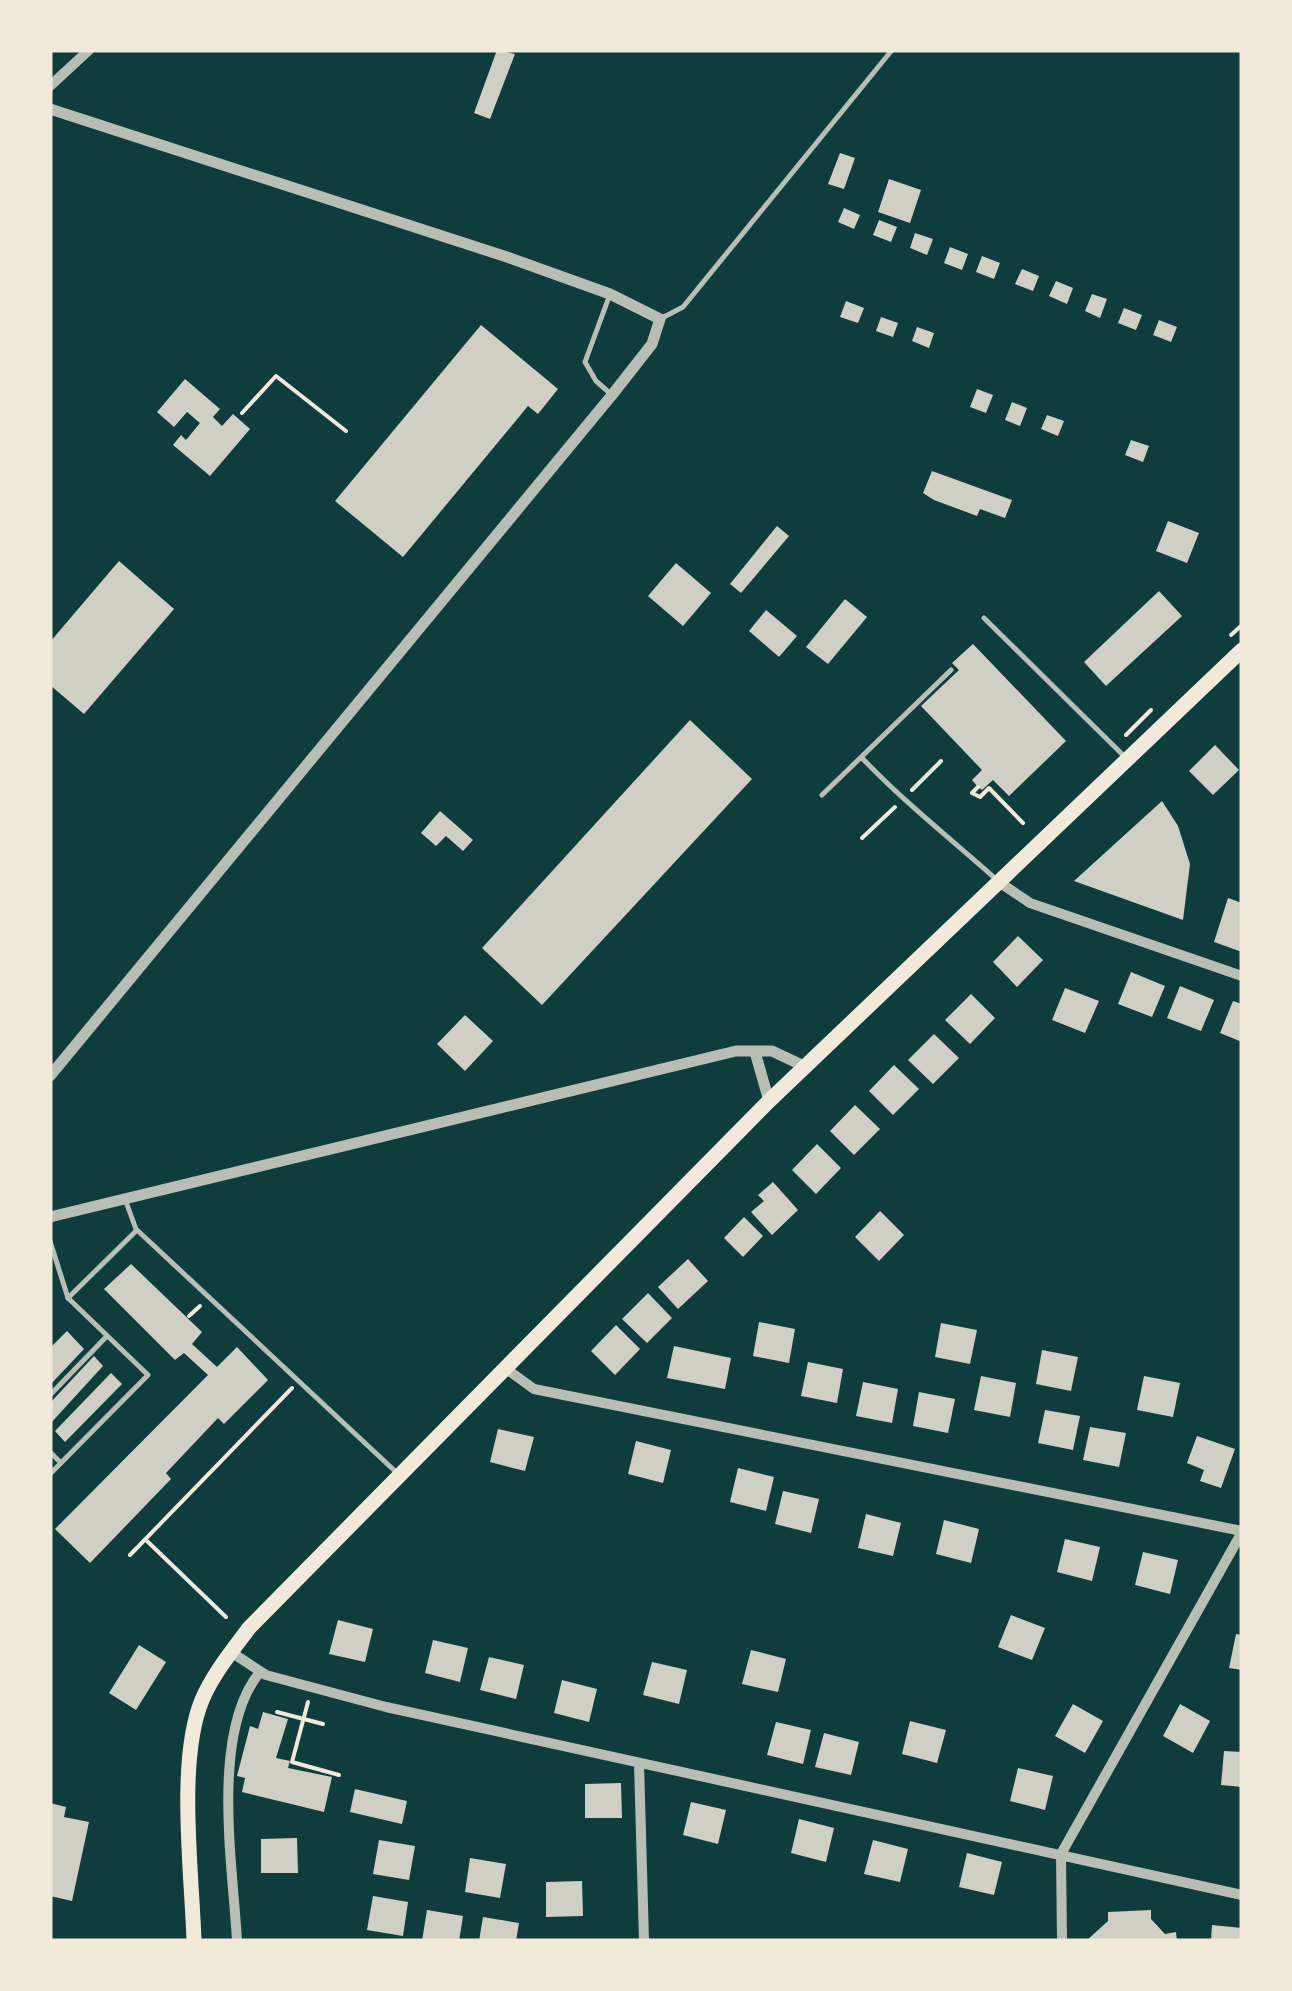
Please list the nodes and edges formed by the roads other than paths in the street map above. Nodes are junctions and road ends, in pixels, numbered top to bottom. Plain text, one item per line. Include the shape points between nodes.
1 (89, 50) edge
2 (892, 50) edge
3 (50, 86) edge
4 (50, 110) edge
5 (610, 294) junction
6 (660, 319) junction
7 (612, 394) junction
8 (984, 618) dead end
9 (1242, 650) edge
10 (952, 670) dead end
11 (862, 758) junction
12 (1128, 760) junction
13 (822, 795) dead end
14 (1000, 882) junction
15 (1242, 976) edge
16 (755, 1052) junction
17 (806, 1067) junction
18 (50, 1076) edge
19 (769, 1101) junction
20 (125, 1199) junction
21 (50, 1218) edge
22 (137, 1230) junction
23 (50, 1241) edge
24 (68, 1298) junction
25 (107, 1336) junction
26 (505, 1368) junction
27 (50, 1395) edge
28 (50, 1452) edge
29 (61, 1463) junction
30 (50, 1474) edge
31 (399, 1474) junction
32 (1242, 1531) edge
33 (232, 1652) junction
34 (260, 1672) junction
35 (639, 1763) junction
36 (1060, 1854) junction
37 (1242, 1895) edge
38 (194, 1941) edge
39 (236, 1941) edge
40 (644, 1941) edge
41 (1062, 1941) edge

1 - 3 street
2 - 6 lane via 683,307
4 - 5 street
5 - 6 street
5 - 7 lane via 585,362
6 - 7 street via 652,344
7 - 18 street
8 - 12 lane
9 - 12 main road
10 - 11 lane
11 - 13 lane
11 - 14 lane
12 - 14 main road
14 - 15 street via 1030,903
14 - 17 main road
16 - 17 street via 772,1051
16 - 19 street
16 - 20 street via 552,1094
17 - 19 main road
19 - 26 main road
20 - 21 street
20 - 22 lane
22 - 24 lane
22 - 31 lane
23 - 24 lane
24 - 25 lane
25 - 27 lane
25 - 29 lane via 148,1375
26 - 31 main road
26 - 32 street via 534,1390
28 - 29 lane
29 - 30 lane
31 - 33 main road
32 - 36 street
33 - 34 street
33 - 38 main road via 194,1720
34 - 35 street
34 - 39 street via 247,1688 229,1762
35 - 36 street
35 - 40 street
36 - 37 street
36 - 41 street

